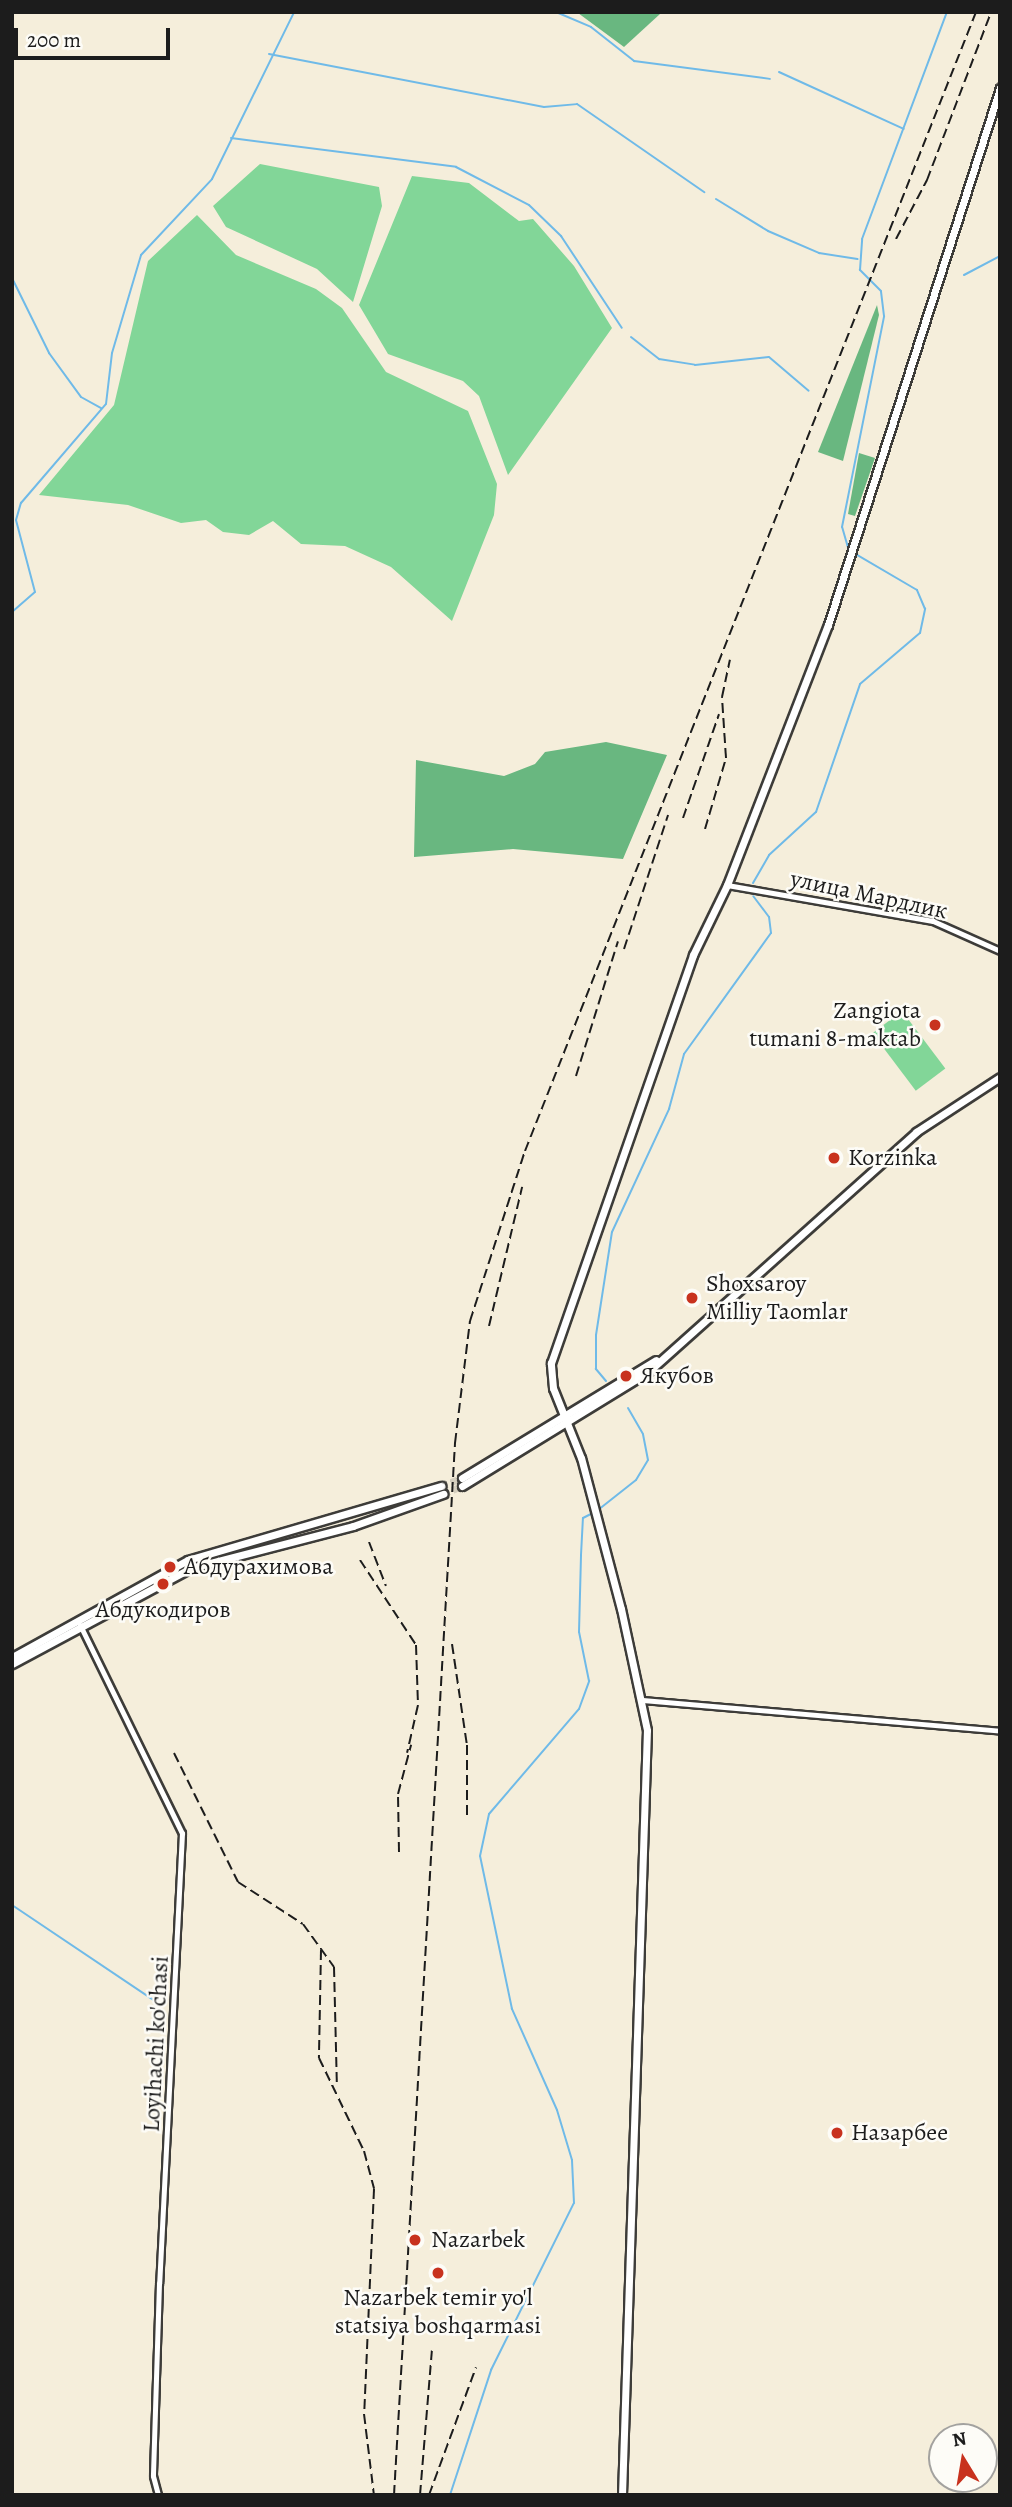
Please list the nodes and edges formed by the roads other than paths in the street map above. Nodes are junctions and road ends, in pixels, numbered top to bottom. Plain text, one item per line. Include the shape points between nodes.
1 (1000, 88) edge
2 (727, 885) junction
3 (1000, 951) edge
4 (1000, 1077) edge
5 (568, 1421) junction
6 (462, 1482) tunnel mouth
7 (442, 1490) tunnel mouth
8 (79, 1623) junction
9 (12, 1657) edge
10 (12, 1664) edge
11 (642, 1700) junction
12 (1000, 1731) edge
13 (158, 2495) edge
14 (622, 2495) edge

1 - 2 main road via 850,560
2 - 3 street, улица Мардлик via 933,921
2 - 5 main road via 693,955 555,1347 551,1377
4 - 5 main road via 916,1132 659,1359
5 - 6 main road
5 - 11 main road
7 - 8 main road via 208,1552
8 - 9 main road
8 - 10 main road
8 - 13 street, Loyihachi ko'chasi via 182,1833 159,2297 153,2476
11 - 12 street
11 - 14 main road via 646,1863

